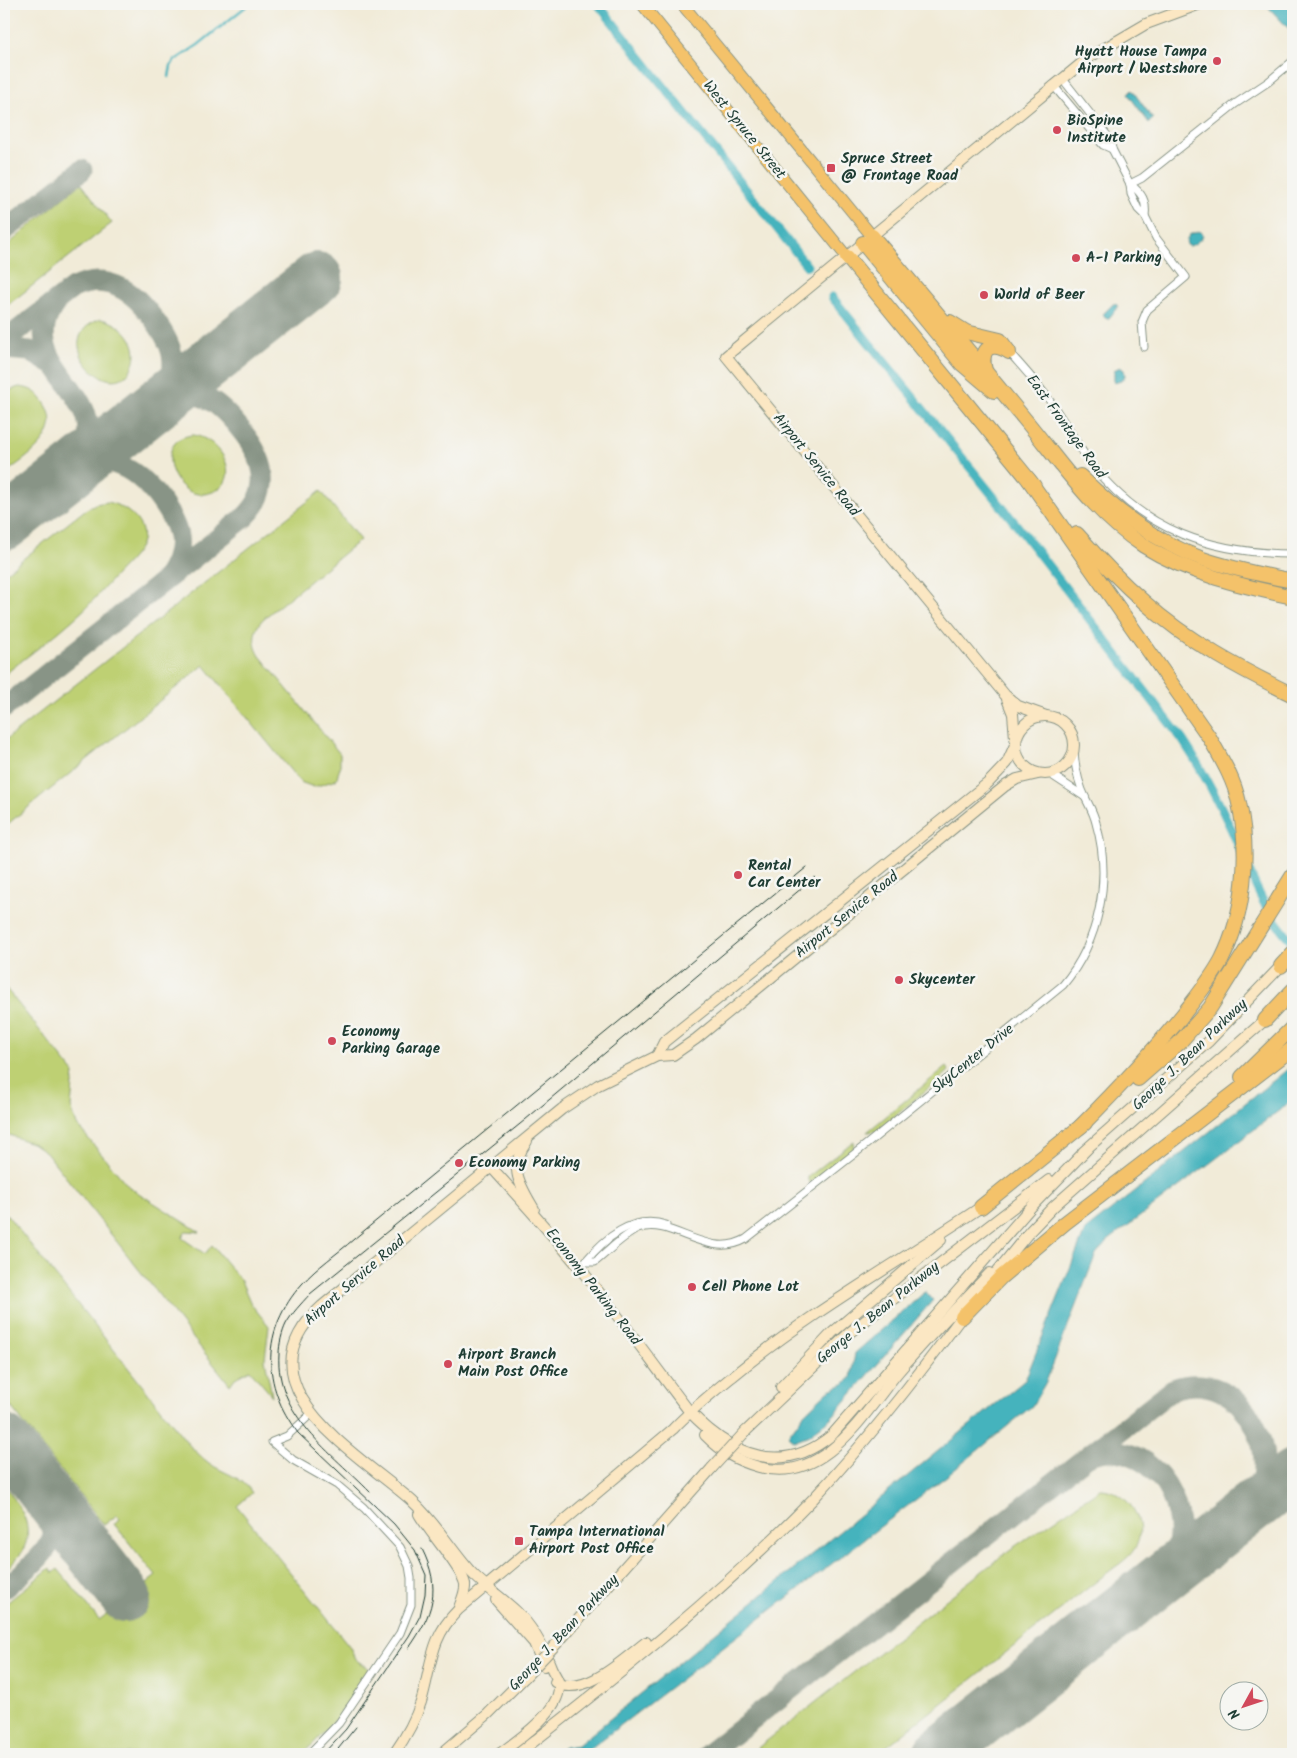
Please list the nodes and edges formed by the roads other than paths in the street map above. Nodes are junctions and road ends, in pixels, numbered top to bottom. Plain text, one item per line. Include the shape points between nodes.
1 (642, 4) edge
2 (682, 4) edge
3 (1200, 4) edge
4 (1293, 61) edge
5 (1062, 78) junction
6 (1053, 85) junction
7 (1112, 149) junction
8 (1130, 184) junction
9 (868, 239) junction
10 (847, 257) junction
11 (940, 317) junction
12 (1144, 347) dead end
13 (1009, 352) junction
14 (985, 371) junction
15 (1018, 411) junction
16 (1033, 429) junction
17 (1029, 480) junction
18 (1293, 554) edge
19 (1293, 581) edge
20 (1293, 597) edge
21 (1005, 695) junction
22 (1293, 695) edge
23 (1046, 716) junction
24 (1015, 744) junction
25 (1074, 751) junction
26 (1038, 774) junction
27 (1050, 774) junction
28 (1085, 797) junction
29 (1293, 876) edge
30 (1293, 953) edge
31 (1281, 966) joint
32 (1293, 990) edge
33 (1293, 999) edge
34 (1265, 1020) junction
35 (1293, 1027) edge
36 (1293, 1048) edge
37 (657, 1056) junction
38 (1194, 1122) junction
39 (1080, 1127) junction
40 (532, 1134) junction
41 (1088, 1148) junction
42 (491, 1167) junction
43 (981, 1207) junction
44 (544, 1224) junction
45 (1030, 1231) junction
46 (582, 1264) junction
47 (962, 1317) junction
48 (689, 1411) junction
49 (311, 1414) junction
50 (746, 1430) junction
51 (411, 1500) junction
52 (485, 1585) junction
53 (709, 1596) junction
54 (458, 1610) junction
55 (559, 1684) junction
56 (309, 1754) edge
57 (394, 1754) edge
58 (441, 1754) edge
59 (499, 1754) edge
60 (518, 1754) edge

1 - 10 main road, West Spruce Street
2 - 9 main road
3 - 5 street via 1146,24 1088,58
4 - 8 street
5 - 6 street
5 - 7 street via 1110,139
6 - 7 street via 1103,145
6 - 9 street
7 - 8 street
8 - 12 street via 1140,192 1147,205 1145,216 1156,238 1186,277 1147,310 1142,322
9 - 10 street
9 - 11 highway
9 - 15 highway via 962,364
10 - 17 highway
10 - 21 street, Airport Service Road via 726,356
11 - 13 highway via 966,332 1000,340
11 - 14 highway
13 - 14 highway via 998,346 990,347 982,361
13 - 18 street, East Frontage Road via 1050,400 1092,464 1136,509 1184,536 1214,545 1253,553
14 - 15 highway
15 - 16 highway
16 - 19 highway via 1103,499 1169,544 1203,559
16 - 20 highway via 1062,469 1100,510 1144,546 1207,576
17 - 22 highway via 1145,604 1210,650
17 - 39 highway via 1210,737 1229,773 1239,802 1243,836 1244,884 1222,958 1201,990 1128,1080
21 - 23 street, Airport Service Road via 1018,706
21 - 24 street, Airport Service Road via 1012,714
23 - 24 street via 1028,721
23 - 25 street via 1065,723 1074,741
24 - 26 street via 1021,762
24 - 37 street, Airport Service Road via 1007,763 988,783 664,1042
25 - 27 street via 1064,768
25 - 28 street, SkyCenter Drive
26 - 27 street
26 - 37 street, Airport Service Road via 1005,786 696,1039 673,1055
27 - 28 street
28 - 46 street, SkyCenter Drive via 1100,838 1102,887 1092,933 1067,980 746,1239 720,1245 655,1222 642,1222 621,1230
29 - 39 highway via 1210,1008 1179,1043
30 - 31 highway
31 - 41 street, George J. Bean Parkway via 1195,1054
32 - 34 highway
33 - 34 highway
34 - 45 street, George J. Bean Parkway via 1079,1183
35 - 38 highway
36 - 38 highway
37 - 40 street, Airport Service Road via 598,1085
38 - 47 highway via 1026,1254
39 - 43 highway
40 - 42 street, Airport Service Road
40 - 44 street via 517,1159 516,1172
41 - 48 street via 1031,1207 856,1410 819,1446 784,1457 752,1454 721,1441
41 - 50 street, George J. Bean Parkway via 849,1332
42 - 44 street, Economy Parking Road
42 - 49 street, Airport Service Road via 322,1306 300,1329 292,1348 292,1370 295,1384
43 - 48 street via 785,1335
43 - 50 street via 832,1333 800,1365
44 - 46 street, Economy Parking Road
45 - 47 street, George J. Bean Parkway
45 - 48 street via 900,1370 844,1439 822,1458 799,1468 773,1471 743,1463 721,1451 702,1432
46 - 48 street, Economy Parking Road
47 - 53 street, George J. Bean Parkway via 836,1474 770,1542
48 - 52 street via 673,1429
49 - 51 street, Airport Service Road via 344,1447
49 - 56 street via 287,1436 272,1442 293,1460 337,1485 387,1532 400,1547 409,1566 412,1587 409,1614 400,1633 339,1723
50 - 58 street, George J. Bean Parkway, bridge via 561,1639 488,1714
51 - 52 street, Airport Service Road
51 - 54 street via 465,1584
52 - 54 street
52 - 55 street, Airport Service Road via 534,1644 548,1675
53 - 55 street via 597,1678 572,1687
53 - 60 street, George J. Bean Parkway
54 - 57 street via 440,1631 421,1702
55 - 59 street via 548,1711

